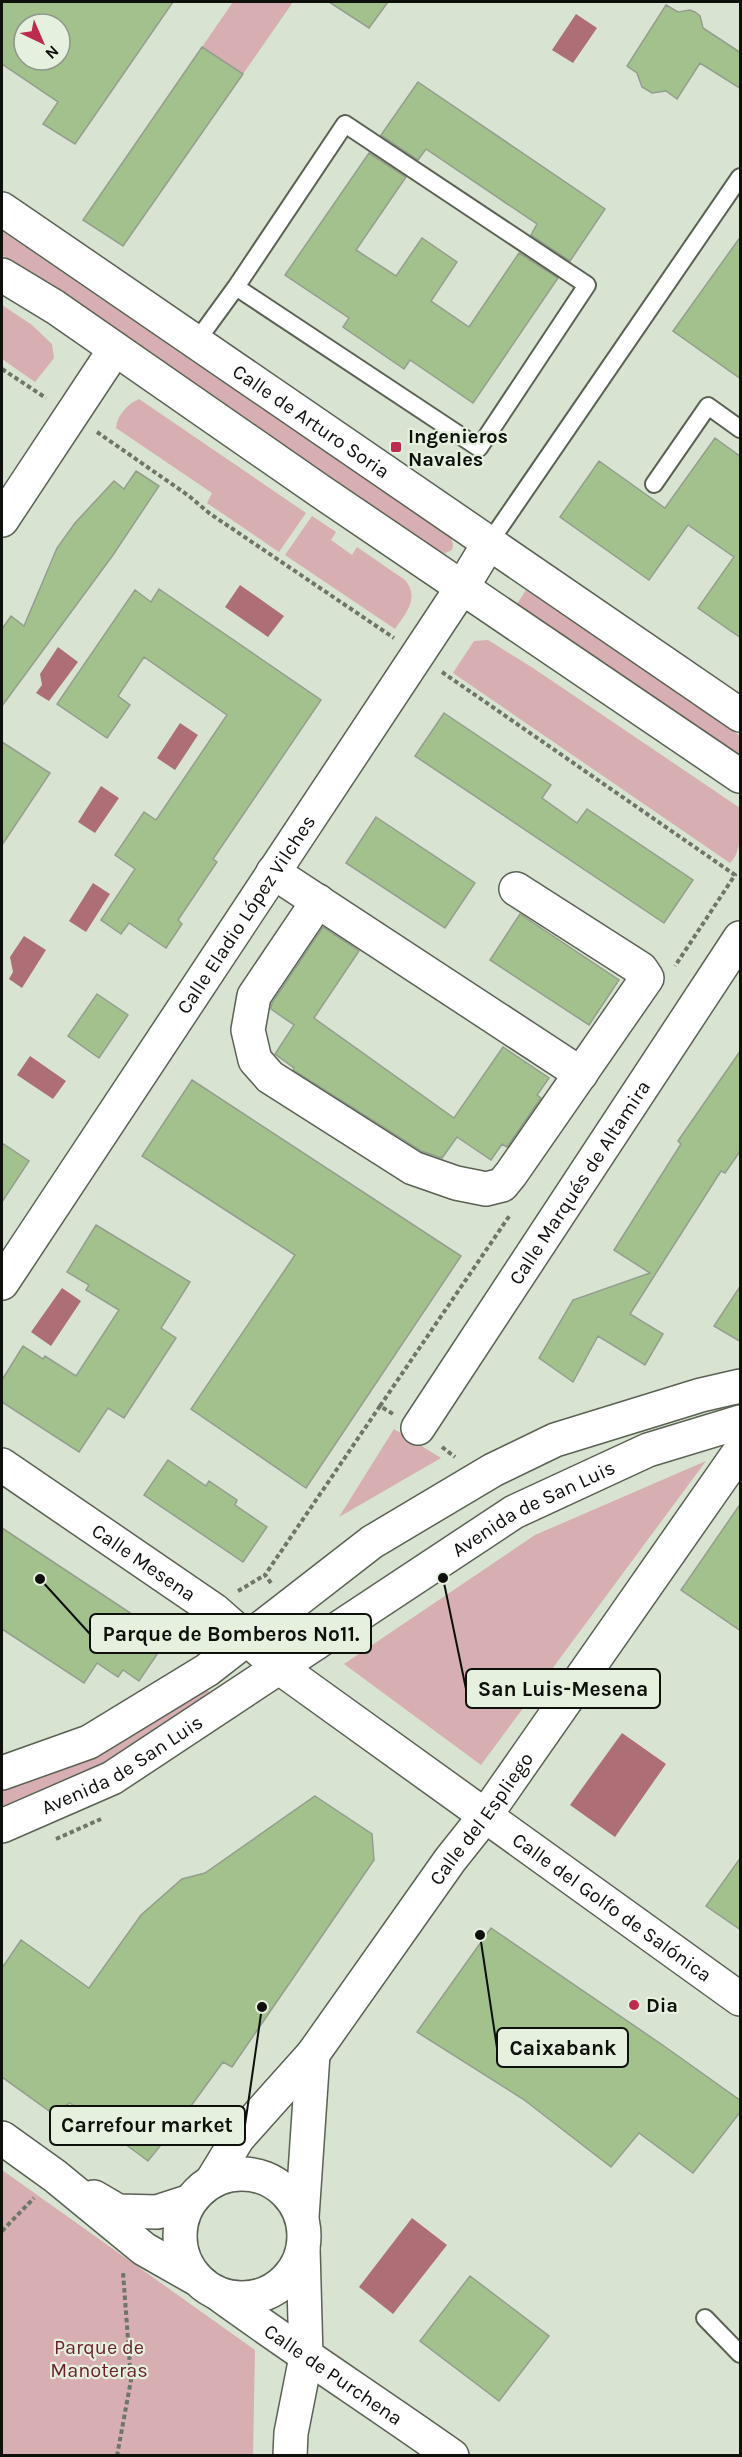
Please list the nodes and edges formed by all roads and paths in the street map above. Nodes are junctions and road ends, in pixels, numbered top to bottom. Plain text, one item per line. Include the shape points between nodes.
1 (741, 177) edge
2 (2, 208) edge
3 (2, 275) edge
4 (236, 287) junction
5 (196, 342) junction
6 (115, 349) junction
7 (2, 369) edge
8 (71, 415) junction
9 (741, 429) edge
10 (654, 484) dead end
11 (2, 520) edge
12 (489, 543) junction
13 (463, 586) junction
14 (418, 655) junction
15 (741, 715) edge
16 (741, 776) edge
17 (273, 872) junction
18 (735, 875) dead end
19 (516, 889) dead end
20 (318, 901) junction
21 (741, 938) edge
22 (581, 1074) junction
23 (2, 1283) edge
24 (741, 1386) edge
25 (741, 1422) edge
26 (418, 1428) junction
27 (741, 1451) edge
28 (460, 1461) dead end
29 (2, 1465) edge
30 (289, 1604) junction
31 (247, 1639) junction
32 (280, 1668) junction
33 (2, 1773) edge
34 (486, 1816) junction
35 (2, 1826) edge
36 (741, 1999) edge
37 (313, 2054) junction
38 (2, 2138) edge
39 (56, 2176) junction
40 (213, 2179) junction
41 (188, 2202) junction
42 (302, 2217) junction
43 (2, 2231) edge
44 (303, 2249) junction
45 (123, 2265) dead end
46 (206, 2286) junction
47 (705, 2318) dead end
48 (741, 2354) edge
49 (306, 2357) junction
50 (117, 2456) edge
51 (290, 2456) edge
52 (452, 2456) edge

1 - 12 lane
2 - 5 street, Calle de Arturo Soria
3 - 6 street
4 - 4 lane via 478,448 587,285 345,124
4 - 5 lane
5 - 12 street, Calle de Arturo Soria
6 - 8 street
6 - 13 street
7 - 8 path
8 - 11 street
8 - 14 path
9 - 10 lane via 708,406
12 - 13 street, Calle Eladio López Vilches
12 - 15 street, Calle de Arturo Soria
13 - 14 street, Calle Eladio López Vilches
13 - 16 street
14 - 17 street, Calle Eladio López Vilches
14 - 18 path
17 - 20 street
17 - 23 street, Calle Eladio López Vilches
19 - 22 street via 641,969 647,978
20 - 22 street
20 - 22 street via 254,996 248,1030 255,1060 270,1077 413,1168 486,1189 502,1185
21 - 26 street, Calle Marqués de Altamira
24 - 30 street, Avenida de San Luis via 555,1440 493,1470 372,1542
25 - 32 street, Avenida de San Luis via 648,1450 514,1512
26 - 28 path
26 - 30 path via 380,1406 265,1575
27 - 34 street, Calle del Espliego
29 - 31 street, Calle Mesena via 214,1610
30 - 31 street, Avenida de San Luis
31 - 32 street, Calle Mesena
31 - 33 street, Avenida de San Luis via 207,1670 88,1742
32 - 34 street, Calle del Golfo de Salónica
32 - 35 street, Avenida de San Luis via 112,1778
34 - 36 street, Calle del Golfo de Salónica
34 - 37 street, Calle del Espliego via 450,1860
37 - 40 street, Calle del Espliego via 238,2138
37 - 42 street
38 - 39 street, Calle de Purchena
39 - 41 street, Calle de Purchena via 118,2211 157,2212
39 - 43 path
39 - 46 street, Calle de Purchena via 144,2249
40 - 41 street
40 - 42 street via 240,2172 267,2177 289,2193
41 - 46 street via 179,2241 184,2261
42 - 44 street
44 - 46 street via 295,2269 280,2286 261,2296 238,2298
44 - 49 street
45 - 50 path via 131,2380
46 - 49 street, Calle de Purchena
47 - 48 lane
49 - 51 street
49 - 52 street, Calle de Purchena

